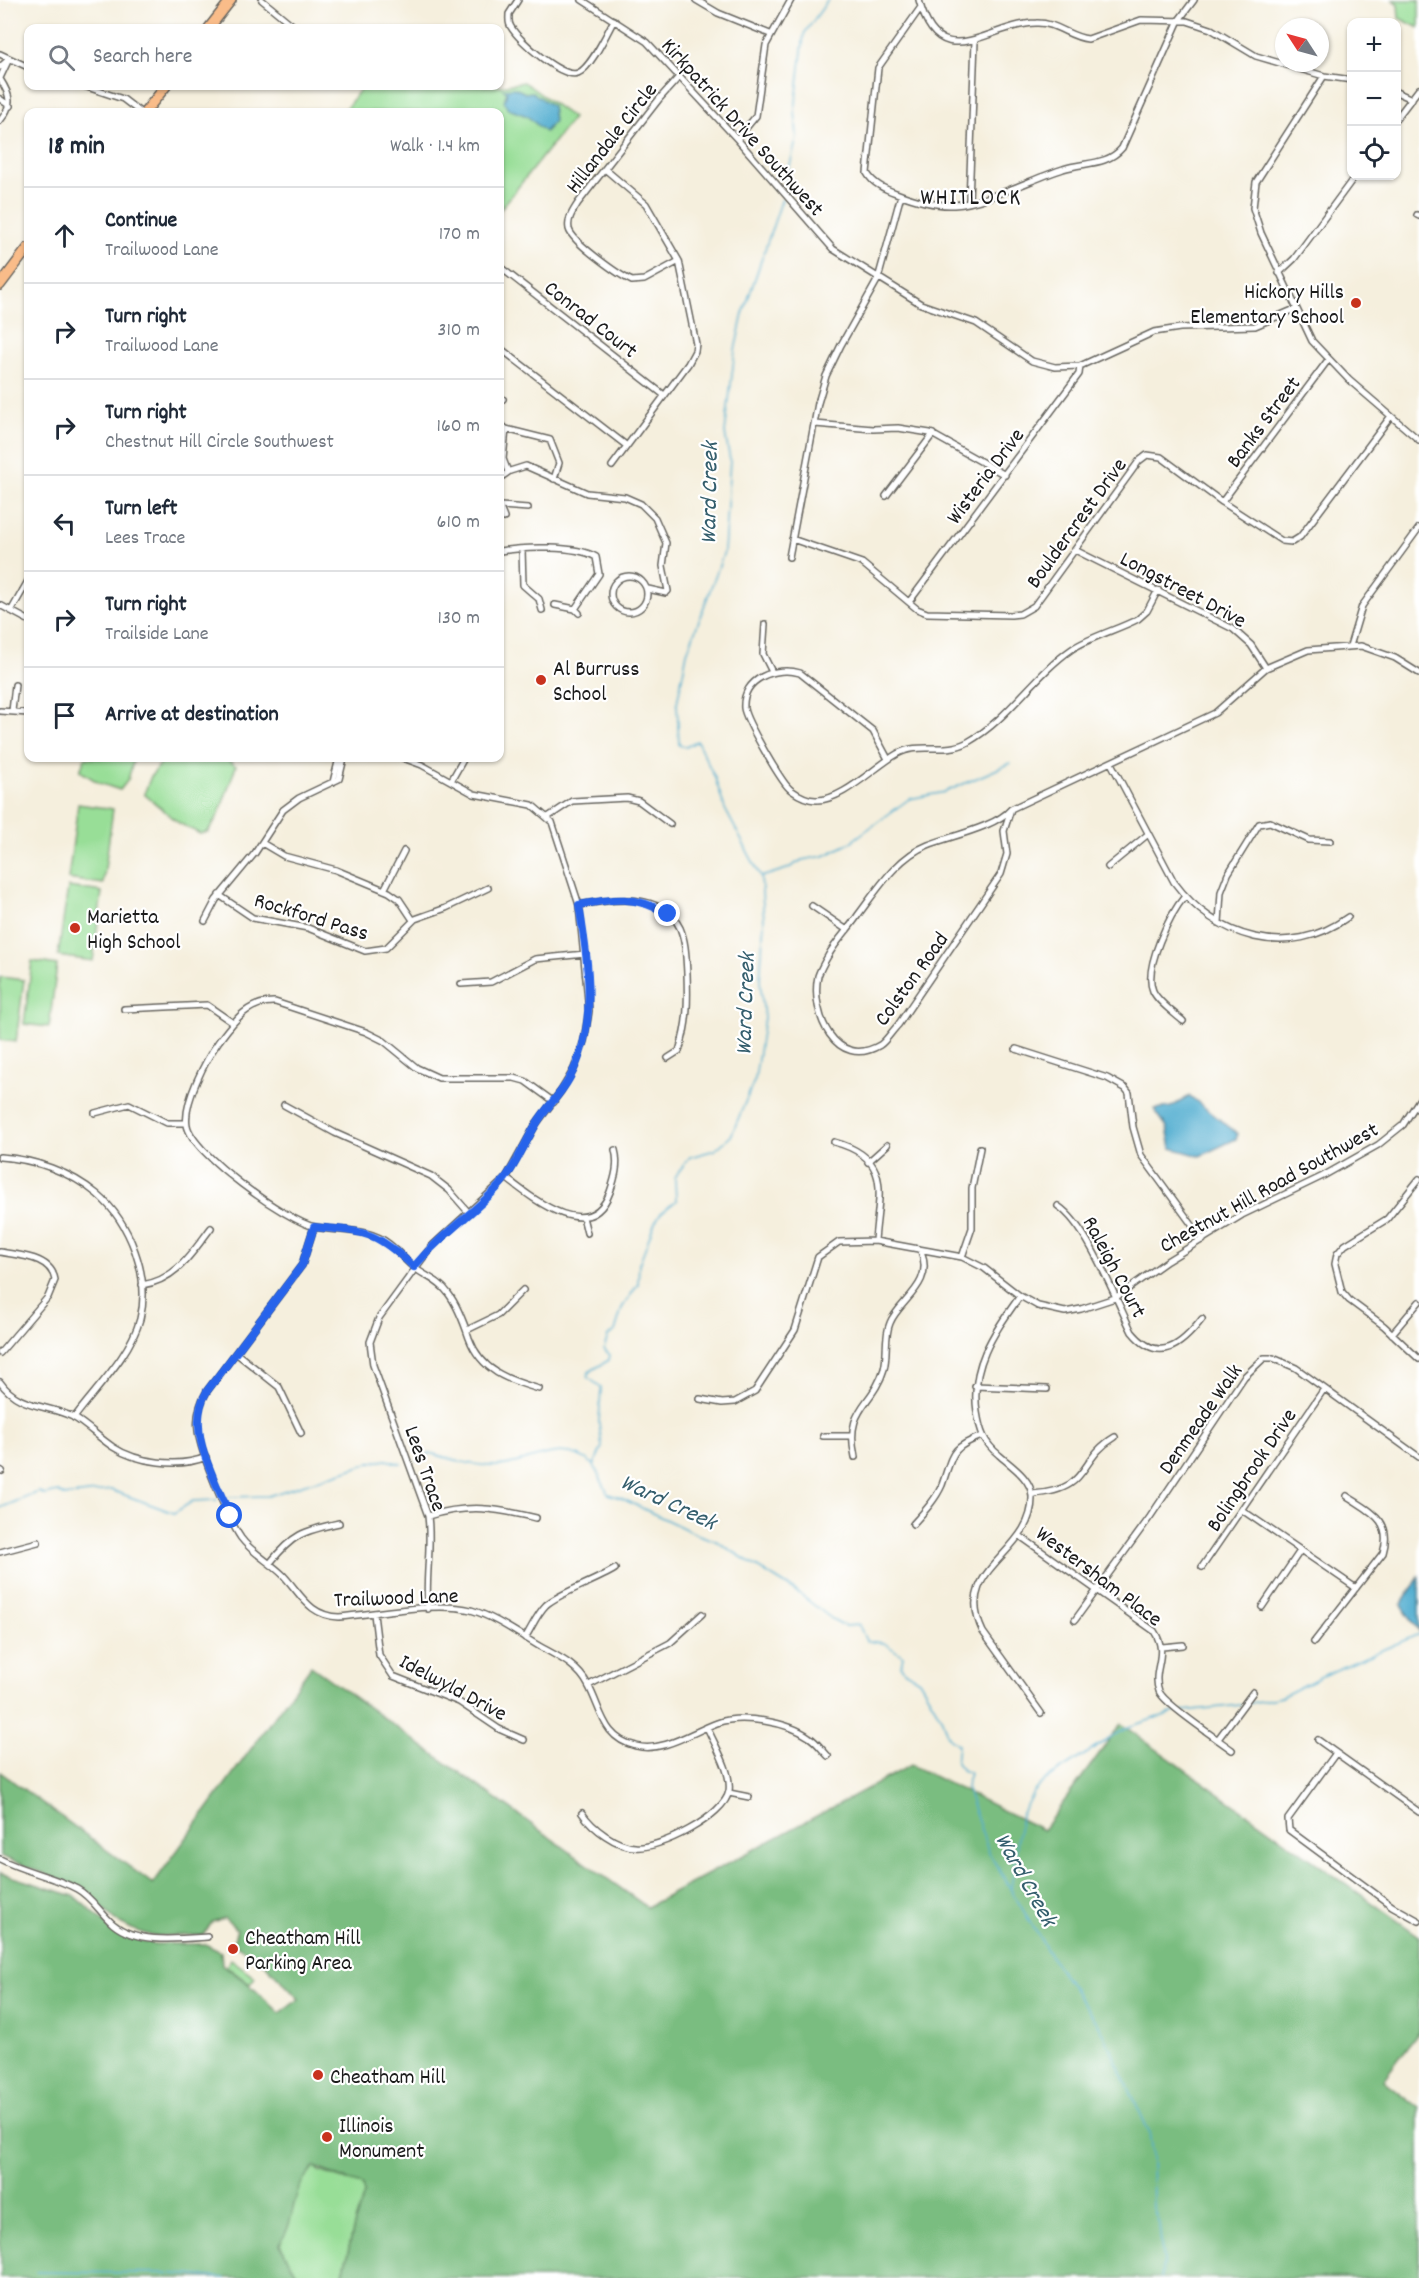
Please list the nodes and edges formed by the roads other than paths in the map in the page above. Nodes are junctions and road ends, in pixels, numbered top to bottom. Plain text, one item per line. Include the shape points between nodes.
1 (231, 0) edge
2 (262, 0) edge
3 (518, 0) edge
4 (582, 0) edge
5 (696, 0) edge
6 (790, 0) edge
7 (919, 0) edge
8 (1194, 0) edge
9 (921, 7) junction
10 (614, 20) junction
11 (1179, 20) junction
12 (212, 24) edge
13 (291, 24) edge
14 (770, 34) junction
15 (975, 41) junction
16 (0, 54) edge
17 (9, 59) junction
18 (24, 65) edge
19 (0, 67) edge
20 (1324, 76) junction
21 (680, 77) junction
22 (0, 78) edge
23 (1347, 79) edge
24 (1419, 89) edge
25 (96, 90) edge
26 (163, 90) edge
27 (1401, 94) edge
28 (0, 99) edge
29 (1412, 99) junction
30 (154, 102) junction
31 (10, 106) junction
32 (135, 108) edge
33 (149, 108) edge
34 (153, 108) edge
35 (1401, 113) edge
36 (0, 122) edge
37 (737, 139) junction
38 (606, 170) junction
39 (1352, 180) edge
40 (901, 195) junction
41 (969, 202) junction
42 (24, 254) edge
43 (679, 261) junction
44 (504, 270) edge
45 (1279, 273) junction
46 (878, 279) junction
47 (0, 285) edge
48 (1295, 309) junction
49 (504, 351) edge
50 (1328, 360) junction
51 (1080, 366) junction
52 (664, 395) junction
53 (1391, 416) junction
54 (815, 424) junction
55 (506, 429) joint
56 (933, 434) junction
57 (1419, 440) edge
58 (627, 446) junction
59 (504, 449) edge
60 (504, 462) edge
61 (612, 466) dead end
62 (508, 472) junction
63 (504, 475) edge
64 (1005, 475) junction
65 (554, 479) junction
66 (886, 496) dead end
67 (1222, 502) junction
68 (504, 507) edge
69 (528, 508) dead end
70 (1419, 528) edge
71 (792, 539) junction
72 (522, 549) junction
73 (1075, 550) junction
74 (504, 551) edge
75 (789, 557) dead end
76 (24, 588) edge
77 (648, 589) junction
78 (1158, 590) junction
79 (909, 602) junction
80 (0, 605) edge
81 (555, 605) dead end
82 (542, 610) dead end
83 (11, 611) junction
84 (24, 618) edge
85 (765, 624) dead end
86 (1350, 646) junction
87 (1266, 668) junction
88 (772, 672) junction
89 (1419, 673) edge
90 (15, 685) dead end
91 (0, 711) edge
92 (12, 711) junction
93 (24, 712) edge
94 (888, 759) junction
95 (338, 762) edge
96 (343, 762) edge
97 (411, 762) edge
98 (462, 762) edge
99 (1111, 763) junction
100 (333, 782) junction
101 (451, 782) junction
102 (1011, 808) junction
103 (548, 818) junction
104 (670, 824) dead end
105 (1148, 835) junction
106 (1330, 841) dead end
107 (262, 843) junction
108 (404, 851) dead end
109 (1108, 867) dead end
110 (488, 888) dead end
111 (384, 890) junction
112 (219, 895) junction
113 (1185, 896) junction
114 (579, 905) junction
115 (812, 906) dead end
116 (1348, 917) dead end
117 (413, 920) junction
118 (205, 921) dead end
119 (1219, 923) junction
120 (847, 930) junction
121 (585, 954) junction
122 (461, 984) dead end
123 (124, 1009) dead end
124 (1183, 1021) dead end
125 (233, 1023) junction
126 (1016, 1050) dead end
127 (668, 1058) dead end
128 (1419, 1100) edge
129 (554, 1102) junction
130 (284, 1105) dead end
131 (1417, 1109) edge
132 (95, 1113) dead end
133 (186, 1123) junction
134 (834, 1142) dead end
135 (887, 1145) dead end
136 (981, 1148) dead end
137 (615, 1150) dead end
138 (0, 1157) edge
139 (868, 1162) junction
140 (506, 1178) junction
141 (1419, 1179) edge
142 (1058, 1206) dead end
143 (469, 1213) junction
144 (583, 1217) junction
145 (314, 1227) junction
146 (211, 1228) dead end
147 (587, 1233) dead end
148 (1203, 1240) junction
149 (875, 1241) junction
150 (921, 1251) junction
151 (0, 1252) edge
152 (962, 1257) junction
153 (414, 1267) junction
154 (142, 1285) junction
155 (523, 1290) dead end
156 (1020, 1296) junction
157 (1115, 1298) junction
158 (1419, 1302) edge
159 (1202, 1319) dead end
160 (467, 1330) junction
161 (1392, 1334) junction
162 (361, 1341) dead end
163 (370, 1342) junction
164 (0, 1353) edge
165 (236, 1353) junction
166 (1419, 1359) edge
167 (0, 1382) edge
168 (975, 1386) junction
169 (539, 1389) dead end
170 (1047, 1389) dead end
171 (1324, 1389) junction
172 (700, 1399) dead end
173 (74, 1418) junction
174 (301, 1433) dead end
175 (823, 1436) dead end
176 (850, 1436) junction
177 (982, 1436) junction
178 (1114, 1437) dead end
179 (206, 1457) junction
180 (855, 1457) dead end
181 (1419, 1457) edge
182 (1032, 1494) junction
183 (1347, 1496) dead end
184 (1242, 1510) junction
185 (428, 1516) junction
186 (536, 1518) dead end
187 (339, 1523) dead end
188 (914, 1524) dead end
189 (1020, 1536) junction
190 (38, 1542) dead end
191 (1300, 1551) junction
192 (0, 1552) edge
193 (270, 1563) junction
194 (1202, 1567) dead end
195 (615, 1569) dead end
196 (1356, 1588) junction
197 (1096, 1592) junction
198 (1262, 1607) dead end
199 (428, 1609) junction
200 (374, 1614) junction
201 (702, 1614) dead end
202 (1075, 1620) dead end
203 (525, 1638) junction
204 (1314, 1642) dead end
205 (1183, 1645) dead end
206 (1162, 1647) junction
207 (589, 1685) junction
208 (1253, 1692) dead end
209 (1041, 1713) dead end
210 (707, 1727) junction
211 (1218, 1739) junction
212 (524, 1740) dead end
213 (1318, 1740) dead end
214 (1232, 1750) dead end
215 (1336, 1753) junction
216 (828, 1756) dead end
217 (729, 1792) junction
218 (749, 1797) dead end
219 (1419, 1812) edge
220 (582, 1813) dead end
221 (0, 1859) edge
222 (1419, 1921) edge
223 (207, 1937) dead end

1 - 12 highway
2 - 13 street
3 - 10 street via 509,14 512,29 565,74 577,73 587,66
4 - 10 street, Kirkpatrick Drive Southwest
5 - 14 street
6 - 14 street
7 - 9 street
8 - 11 street
9 - 15 street via 927,24 941,37 960,43
9 - 40 street via 877,72 867,173 878,184
10 - 21 street, Kirkpatrick Drive Southwest via 647,42
11 - 15 street via 1141,20 1088,39 1050,24 1029,23
11 - 20 street via 1211,29 1256,56
11 - 41 street via 1115,156 1066,168
14 - 37 street via 756,116
15 - 41 street
16 - 17 street
17 - 18 street
17 - 19 street
17 - 22 street
20 - 23 street
20 - 45 street via 1263,168 1253,194 1257,220
21 - 37 street, Kirkpatrick Drive Southwest
21 - 38 street, Hillandale Circle
22 - 31 street via 10,94
24 - 29 street
25 - 32 street via 123,99
26 - 30 highway
27 - 29 street
28 - 31 street
29 - 35 street
30 - 33 highway
30 - 34 highway
31 - 36 street
37 - 46 street, Kirkpatrick Drive Southwest via 833,249
38 - 43 street via 646,204
38 - 43 street, Hillandale Circle via 571,216 569,226 574,239 632,281 644,280
39 - 45 street via 1294,259
40 - 41 street via 946,205
40 - 46 street
42 - 47 highway
43 - 52 street via 695,351
44 - 52 street, Conrad Court
45 - 48 street
46 - 51 street, Kirkpatrick Drive Southwest via 921,304 975,323 1032,361 1055,367
46 - 54 street via 826,376
48 - 50 street via 1312,342
48 - 51 street via 1255,326 1154,332
49 - 58 street
50 - 53 street
50 - 67 street, Banks Street
51 - 64 street, Wisteria Drive via 1079,374
52 - 58 street
53 - 57 street
53 - 67 street, Bouldercrest Drive via 1296,540 1282,541
54 - 56 street
54 - 71 street
55 - 59 street
55 - 65 street via 550,440 559,463
56 - 64 street
56 - 66 street
58 - 61 street
60 - 62 street
62 - 63 street
62 - 65 street via 526,466
64 - 79 street, Wisteria Drive
65 - 77 street via 587,493 625,497 641,504 655,518 666,543 663,566 669,588 666,593
67 - 73 street, Bouldercrest Drive via 1161,457 1147,456 1139,461
68 - 69 street
70 - 86 street via 1362,606
71 - 75 street
71 - 79 street, Bouldercrest Drive via 862,563
72 - 74 street
72 - 81 street via 590,554 599,563 593,588 577,611
72 - 82 street via 523,585 539,599
73 - 78 street, Longstreet Drive
73 - 79 street, Bouldercrest Drive via 1034,606 1020,614 934,614
76 - 83 street
77 - 77 street via 634,577 623,576 609,594 610,600 620,608 634,611
78 - 87 street, Longstreet Drive via 1233,629 1251,645
78 - 94 street via 1147,611 1131,623 1072,650 987,730 965,744 914,748
80 - 83 street
83 - 84 street
85 - 88 street via 763,654
86 - 87 street, Colston Road via 1308,650
86 - 89 street, Colston Road via 1375,650
87 - 99 street, Colston Road via 1215,713
88 - 94 street via 800,673 873,731
88 - 94 street via 755,681 744,707 748,721 790,790 813,801 834,798
90 - 92 street
91 - 92 street
92 - 93 street
95 - 100 street
96 - 100 street via 340,778
97 - 101 street
98 - 101 street
99 - 102 street, Colston Road
99 - 105 street
100 - 107 street via 291,803
101 - 103 street via 481,796 532,805
102 - 120 street, Colston Road via 987,824 909,856 872,893
102 - 120 street, Colston Road via 1004,831 1006,862 983,904 898,1025 881,1045 863,1052 835,1044 825,1030 820,1010 818,976
103 - 104 street via 572,801 627,798 639,801
103 - 114 street via 557,834
105 - 109 street
105 - 113 street
106 - 119 street via 1309,840 1270,822 1259,824 1228,874 1221,892
107 - 111 street via 284,856 328,867
107 - 112 street
108 - 111 street
110 - 117 street, Rockford Pass
111 - 117 street via 399,899
112 - 117 street, Rockford Pass via 252,918 303,926 368,951 390,946
112 - 118 street
113 - 119 street
113 - 124 street via 1166,928 1151,977 1157,996
114 - 121 street
114 - 127 street via 613,899 641,901 676,921 686,952 688,1016 679,1051
115 - 120 street
116 - 119 street via 1321,934 1298,938 1240,935
121 - 122 street via 535,959 491,982
121 - 129 street via 589,1011 585,1041 570,1078
123 - 125 street via 204,1005
125 - 129 street via 253,1005 275,1002 366,1032 384,1041 417,1068 439,1078 514,1078 525,1081
125 - 133 street via 199,1077
126 - 148 street via 1107,1078 1125,1088 1141,1155
128 - 131 street, Chestnut Hill Road Southwest
129 - 140 street via 536,1124
130 - 143 street via 335,1133 416,1168 449,1190
131 - 148 street, Chestnut Hill Road Southwest via 1378,1145 1265,1202
132 - 133 street via 129,1104 167,1123
133 - 145 street via 194,1142 210,1158 278,1210
134 - 139 street via 853,1148
135 - 139 street
136 - 152 street via 972,1188 972,1228
137 - 144 street via 616,1166 607,1199
138 - 154 street via 27,1160 62,1173 99,1196 131,1241
139 - 149 street via 881,1191
140 - 143 street
140 - 144 street via 550,1209
141 - 161 street via 1387,1219 1345,1245 1335,1264 1342,1292
142 - 157 street, Raleigh Court via 1080,1230
143 - 153 street via 437,1240
144 - 147 street
145 - 153 street via 358,1231 379,1238
145 - 165 street, Trailwood Lane via 305,1261
146 - 154 street via 174,1273
148 - 157 street, Chestnut Hill Road Southwest
149 - 150 street, Chestnut Hill Road Southwest
149 - 172 street, Chestnut Hill Road Southwest via 846,1240 820,1255 795,1330 755,1391 735,1402
150 - 152 street, Chestnut Hill Road Southwest
150 - 176 street via 924,1264 918,1287 891,1321 884,1370 860,1410
151 - 164 street via 43,1262 51,1268 55,1280 48,1297
152 - 156 street, Chestnut Hill Road Southwest via 984,1268
153 - 160 street via 442,1285
153 - 163 street via 379,1318
154 - 173 street via 142,1309 132,1340
155 - 160 street via 498,1315
156 - 157 street, Chestnut Hill Road Southwest via 1038,1306 1065,1312
156 - 168 street via 987,1346
157 - 159 street, Raleigh Court via 1132,1332 1152,1347 1174,1348
158 - 161 street
160 - 169 street via 489,1368 514,1382
161 - 166 street
162 - 163 street
163 - 185 street, Lees Trace via 373,1365
165 - 174 street via 279,1387
165 - 179 street, Trailwood Lane via 207,1391 200,1407 198,1430
167 - 173 street via 19,1401
168 - 170 street
168 - 177 street
171 - 181 street, Denmeade Walk
171 - 184 street, Bolingbrook Drive
171 - 197 street, Denmeade Walk via 1280,1360 1267,1357 1253,1367
173 - 179 street via 124,1453 173,1465
175 - 176 street
176 - 180 street
177 - 182 street via 1021,1474
177 - 188 street via 956,1448 938,1491
178 - 182 street via 1104,1444 1080,1477 1052,1492
179 - 193 street, Trailwood Lane via 233,1525 250,1548
182 - 189 street
183 - 196 street via 1382,1522 1387,1534 1383,1552
184 - 191 street
184 - 194 street, Bolingbrook Drive
185 - 186 street via 451,1509 482,1507
185 - 199 street, Lees Trace
187 - 193 street via 297,1534
189 - 197 street, Westersham Place
189 - 209 street via 989,1570 977,1588 974,1602 982,1632
190 - 192 street
191 - 196 street
191 - 198 street
193 - 200 street, Trailwood Lane via 305,1604 319,1613 339,1617
195 - 203 street via 550,1602
196 - 204 street
197 - 202 street, Denmeade Walk
197 - 206 street, Westersham Place via 1154,1632
199 - 200 street, Trailwood Lane
199 - 203 street, Trailwood Lane via 471,1610
200 - 212 street, Idelwyld Drive via 379,1655 393,1676 459,1702 499,1730
201 - 207 street via 670,1643
203 - 207 street, Trailwood Lane via 567,1662
205 - 206 street
206 - 211 street, Westersham Place via 1158,1681 1163,1698
207 - 210 street, Trailwood Lane via 605,1725 630,1744 666,1744
208 - 211 street
210 - 216 street, Trailwood Lane via 738,1719 766,1722 804,1734
210 - 217 street via 728,1777
211 - 214 street, Westersham Place
213 - 215 street
215 - 219 street
215 - 222 street via 1288,1819 1290,1830 1392,1906
217 - 218 street
217 - 220 street via 713,1815 653,1846 620,1843
221 - 223 street via 79,1890 124,1930 150,1938

